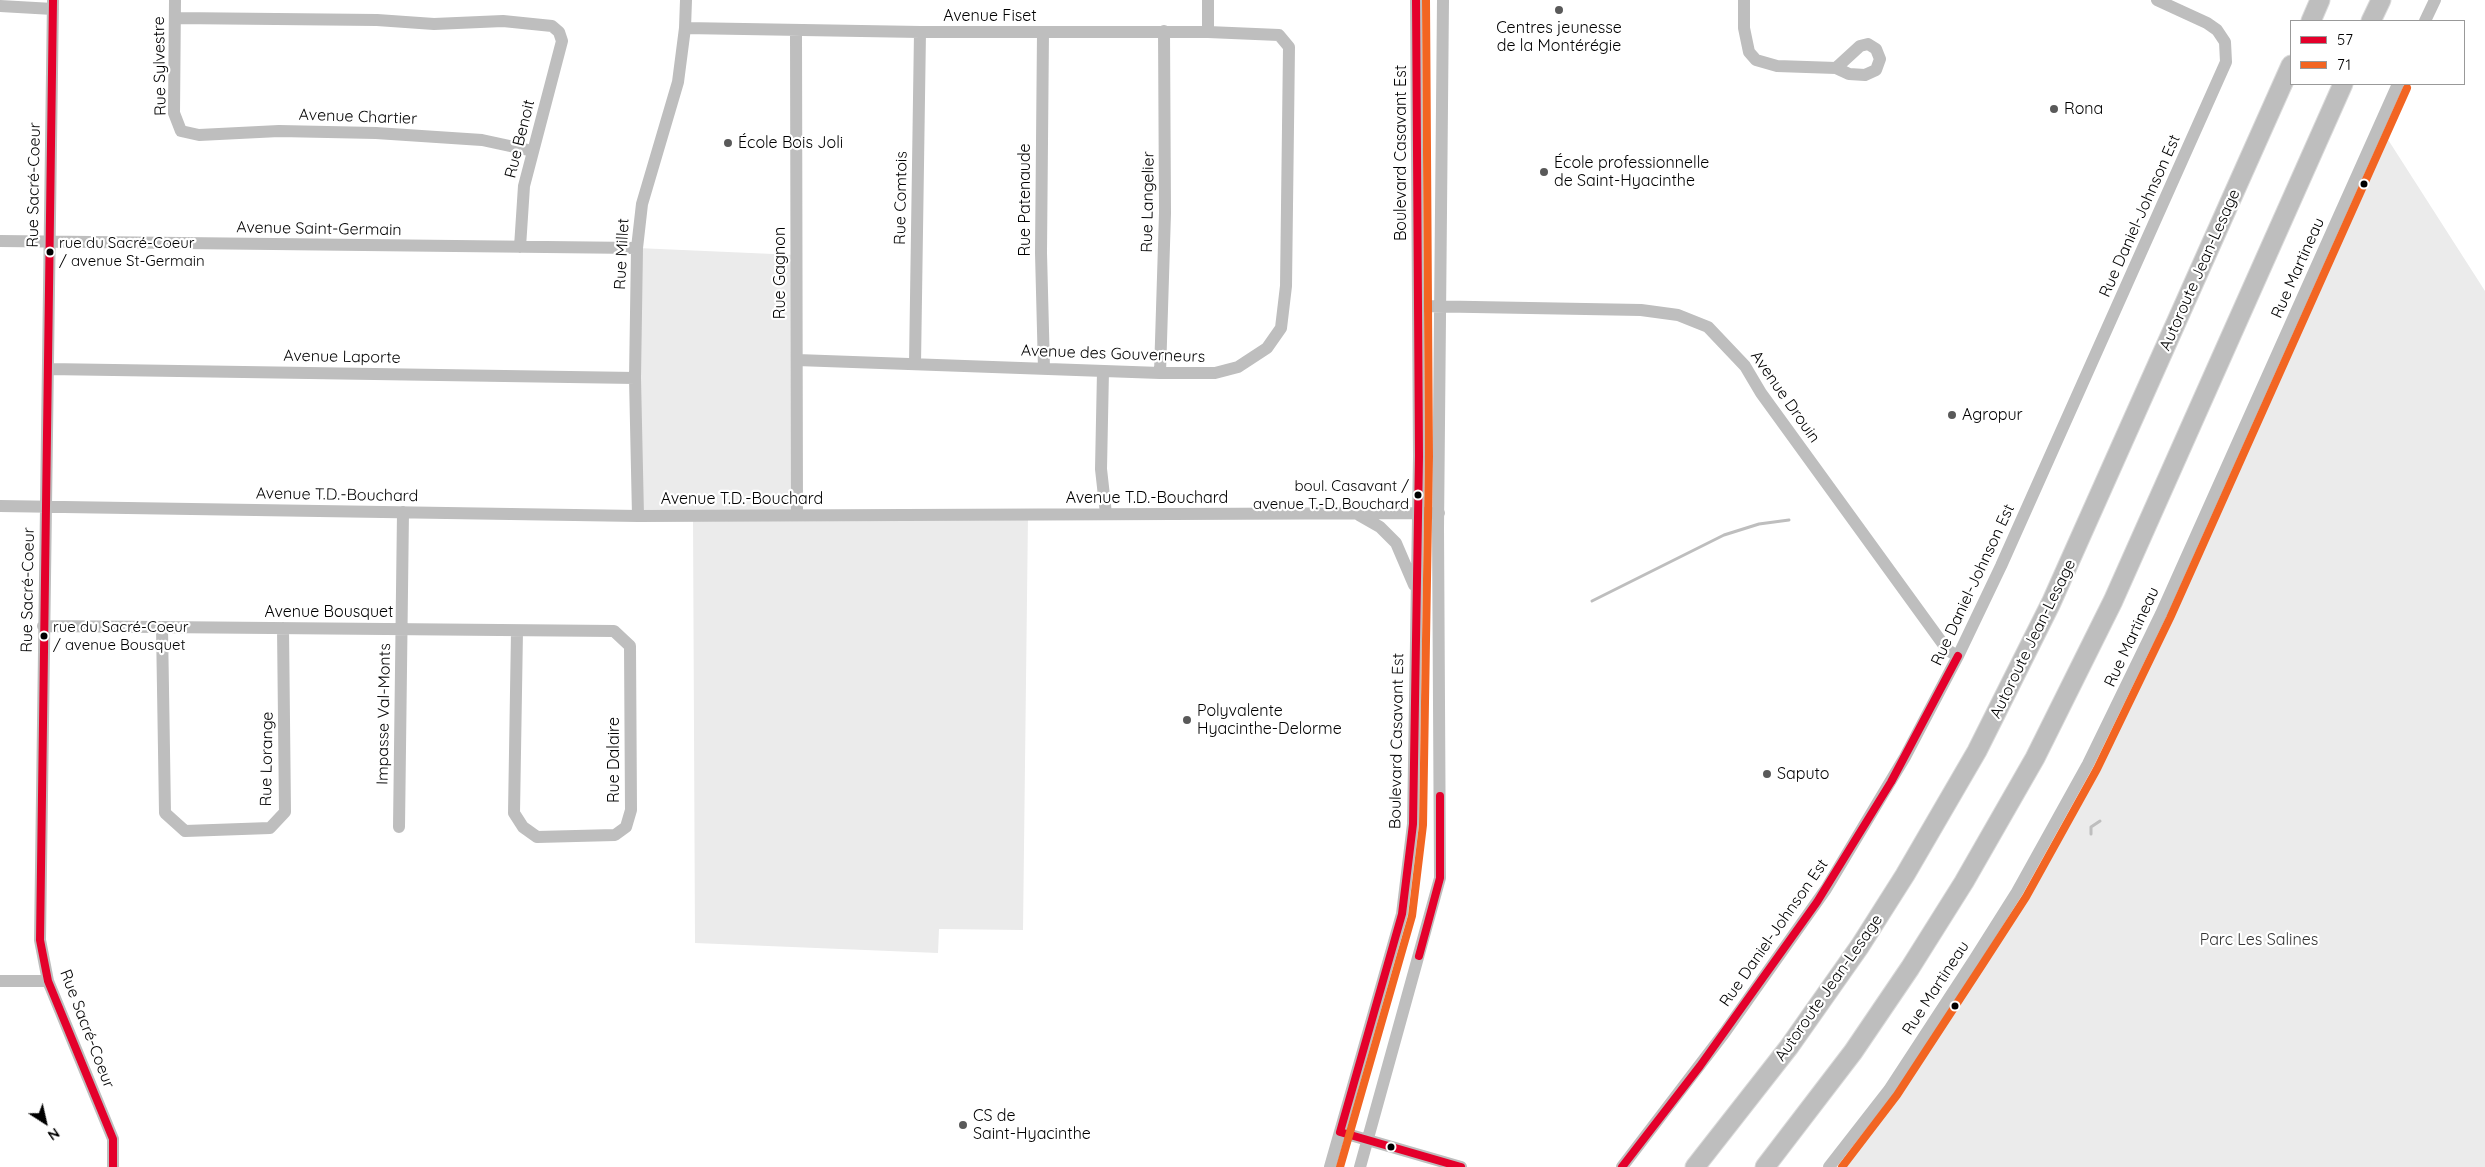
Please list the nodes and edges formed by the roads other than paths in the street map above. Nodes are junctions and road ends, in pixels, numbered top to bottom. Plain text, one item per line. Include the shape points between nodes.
1 (175, 0) edge
2 (686, 0) edge
3 (1208, 0) edge
4 (1416, 0) edge
5 (1443, 0) edge
6 (1744, 0) edge
7 (2157, 0) edge
8 (2320, 0) edge
9 (2381, 0) edge
10 (2435, 0) edge
11 (53, 4) edge
12 (0, 6) edge
13 (175, 18) junction
14 (2311, 20) edge
15 (2371, 20) edge
16 (2425, 20) edge
17 (685, 28) junction
18 (796, 31) junction
19 (920, 32) junction
20 (1043, 32) junction
21 (1164, 32) junction
22 (1208, 32) junction
23 (1289, 47) joint
24 (2290, 67) edge
25 (1836, 68) dead end
26 (2343, 85) edge
27 (2398, 85) edge
28 (181, 131) joint
29 (533, 151) junction
30 (0, 242) edge
31 (50, 242) junction
32 (520, 247) junction
33 (637, 248) junction
34 (1418, 306) junction
35 (1440, 306) junction
36 (797, 360) junction
37 (915, 364) junction
38 (48, 369) junction
39 (1044, 369) junction
40 (1103, 371) junction
41 (1160, 373) junction
42 (635, 378) junction
43 (0, 506) edge
44 (46, 507) junction
45 (403, 512) junction
46 (1355, 513) junction
47 (1417, 513) junction
48 (1439, 513) junction
49 (1106, 514) junction
50 (797, 515) junction
51 (638, 516) junction
52 (1417, 591) junction
53 (43, 626) junction
54 (162, 627) junction
55 (283, 628) junction
56 (401, 629) junction
57 (517, 630) junction
58 (614, 631) joint
59 (1958, 656) junction
60 (399, 827) dead end
61 (0, 981) edge
62 (48, 981) junction
63 (1340, 1132) junction
64 (1368, 1139) junction
65 (113, 1167) edge
66 (1330, 1167) edge
67 (1360, 1167) edge
68 (1461, 1167) edge
69 (1622, 1167) edge
70 (1695, 1167) edge
71 (1765, 1167) edge
72 (1829, 1167) edge

1 - 13 street, Rue Sylvestre
2 - 17 street, Rue Millet
3 - 22 street
4 - 34 street, Boulevard Casavant Est
5 - 35 street
6 - 25 street via 1744,28 1749,52 1756,60 1776,66
7 - 59 street, Rue Daniel-Johnson Est via 2217,30 2227,47 2225,67
8 - 14 highway
9 - 15 highway
10 - 16 street
11 - 12 street
11 - 31 street, Rue Sacré-Coeur
13 - 28 street, Rue Sylvestre via 174,113
13 - 29 street, Rue Benoit via 377,20 434,24 503,20 552,26 562,41
17 - 18 street, Avenue Fiset
17 - 33 street, Rue Millet via 678,82 642,204
18 - 19 street, Avenue Fiset
18 - 36 street, Rue Gagnon
19 - 20 street, Avenue Fiset
19 - 37 street, Rue Comtois
20 - 21 street, Avenue Fiset
20 - 39 street, Rue Patenaude via 1041,253
21 - 22 street, Avenue Fiset
21 - 41 street, Rue Langelier via 1165,213
22 - 23 street, Avenue Fiset via 1279,35
23 - 41 street, Avenue des Gouverneurs via 1286,286 1281,328 1267,348 1238,367 1215,373
24 - 70 highway, Autoroute Jean-Lesage via 2054,597 1984,738 1860,946 1780,1058
26 - 71 highway via 2116,595 2035,758 1964,882 1906,974 1845,1064
27 - 72 street, Rue Martineau via 2151,637 2092,757 2028,874 1974,960 1888,1090
28 - 29 street, Avenue Chartier via 199,134 279,131 376,133 482,140
29 - 32 street, Rue Benoit via 524,186
30 - 31 street, Avenue Saint-Germain
31 - 32 street, Avenue Saint-Germain
31 - 38 street, Rue Sacré-Coeur
32 - 33 street, Avenue Saint-Germain
33 - 42 street, Rue Millet
34 - 35 street
34 - 47 street, Boulevard Casavant Est
35 - 48 street
35 - 59 street, Avenue Drouin via 1641,310 1678,314 1708,327 1745,366 1761,393 1943,644
36 - 37 street, Avenue des Gouverneurs
36 - 50 street, Rue Gagnon
37 - 39 street, Avenue des Gouverneurs
38 - 42 street, Avenue Laporte
38 - 44 street, Rue Sacré-Coeur
39 - 40 street, Avenue des Gouverneurs
40 - 41 street, Avenue des Gouverneurs
40 - 49 street via 1101,469
42 - 51 street, Rue Millet
43 - 44 street, Avenue T.D.-Bouchard
44 - 45 street, Avenue T.D.-Bouchard
44 - 53 street, Rue Sacré-Coeur
45 - 51 street, Avenue T.D.-Bouchard
45 - 56 street, Impasse Val-Monts
46 - 47 street, Avenue T.D.-Bouchard
46 - 49 street, Avenue T.D.-Bouchard
46 - 52 street via 1380,526 1396,543
47 - 48 street, Avenue T.D.-Bouchard
47 - 52 street, Boulevard Casavant Est
48 - 64 street via 1440,878
49 - 50 street, Avenue T.D.-Bouchard
50 - 51 street, Avenue T.D.-Bouchard
52 - 63 street, Boulevard Casavant Est via 1413,824 1402,914
53 - 54 street, Avenue Bousquet
53 - 62 street, Rue Sacré-Coeur via 40,940
54 - 55 street, Avenue Bousquet
54 - 55 street, Rue Lorange via 165,813 185,831 270,828 285,812
55 - 56 street, Avenue Bousquet
56 - 57 street, Avenue Bousquet
56 - 60 street, Impasse Val-Monts
57 - 58 street, Avenue Bousquet
57 - 58 street, Rue Dalaire via 514,813 522,828 537,837 615,835 626,827 631,810 630,646
59 - 69 street, Rue Daniel-Johnson Est via 1891,782 1817,902 1700,1066
61 - 62 street
62 - 65 street, Rue Sacré-Coeur via 113,1140
63 - 64 street
63 - 66 street, Boulevard Casavant Est
64 - 67 street
64 - 68 street

